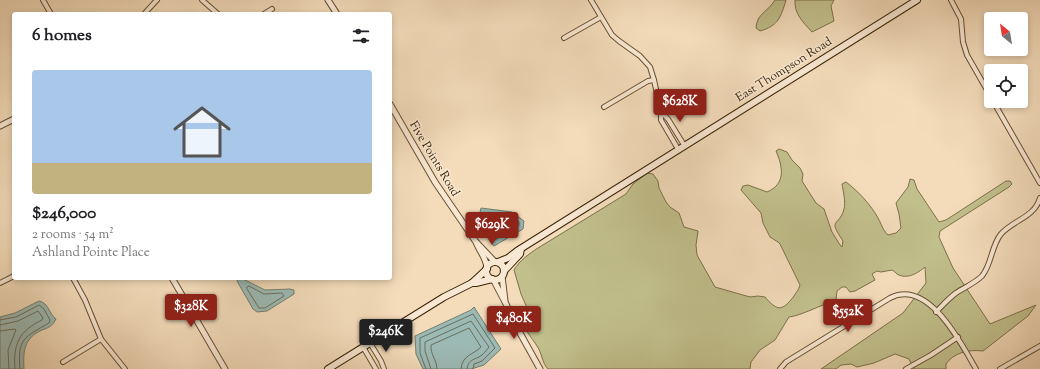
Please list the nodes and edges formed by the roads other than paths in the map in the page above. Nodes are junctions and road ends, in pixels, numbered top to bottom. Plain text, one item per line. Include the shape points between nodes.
1 (43, 0) edge
2 (157, 0) edge
3 (202, 0) edge
4 (328, 0) edge
5 (591, 0) edge
6 (917, 0) edge
7 (951, 0) edge
8 (272, 9) dead end
9 (50, 12) edge
10 (146, 12) edge
11 (216, 12) edge
12 (267, 12) edge
13 (336, 12) edge
14 (601, 17) junction
15 (564, 38) dead end
16 (654, 80) junction
17 (984, 85) edge
18 (604, 107) dead end
19 (997, 108) edge
20 (392, 113) edge
21 (12, 120) edge
22 (0, 126) edge
23 (681, 147) junction
24 (1040, 183) edge
25 (1040, 198) edge
26 (476, 242) junction
27 (521, 249) junction
28 (497, 262) junction
29 (487, 268) junction
30 (503, 274) junction
31 (12, 277) edge
32 (492, 279) junction
33 (74, 280) edge
34 (173, 280) edge
35 (0, 283) edge
36 (472, 283) junction
37 (505, 302) junction
38 (936, 312) junction
39 (958, 337) junction
40 (101, 339) junction
41 (370, 343) junction
42 (1040, 346) edge
43 (363, 347) junction
44 (63, 362) dead end
45 (125, 369) edge
46 (225, 369) edge
47 (328, 369) edge
48 (376, 369) edge
49 (384, 369) edge
50 (540, 369) edge
51 (780, 369) edge
52 (906, 369) edge
53 (976, 369) edge
54 (1000, 369) edge

1 - 9 street
2 - 10 street
3 - 11 street
4 - 13 street
5 - 14 street
6 - 23 main road, East Thompson Road
7 - 17 street via 961,19 967,55
8 - 12 street
14 - 15 street
14 - 16 street via 616,39 644,59
16 - 18 street
16 - 23 street via 661,120
19 - 24 street
20 - 26 street, Five Points Road
21 - 22 street
23 - 27 main road, East Thompson Road
25 - 38 street via 1028,216 1000,235 982,275 956,293
26 - 28 street, Five Points Road
26 - 29 street, Five Points Road via 486,259
27 - 28 main road, East Thompson Road
27 - 30 main road, East Thompson Road via 520,254
28 - 29 main road via 490,263
28 - 30 main road via 502,266
29 - 32 main road via 488,276
29 - 36 main road
30 - 32 main road via 497,279
30 - 37 street
31 - 35 street
32 - 36 main road
32 - 37 street
33 - 40 street
34 - 46 street
36 - 41 main road via 444,297
37 - 50 street
38 - 39 street
38 - 51 street via 916,295 893,296 786,362
39 - 52 street
39 - 53 street
40 - 44 street
40 - 45 street
41 - 43 main road
41 - 49 street
42 - 54 street
43 - 47 main road
43 - 48 street

